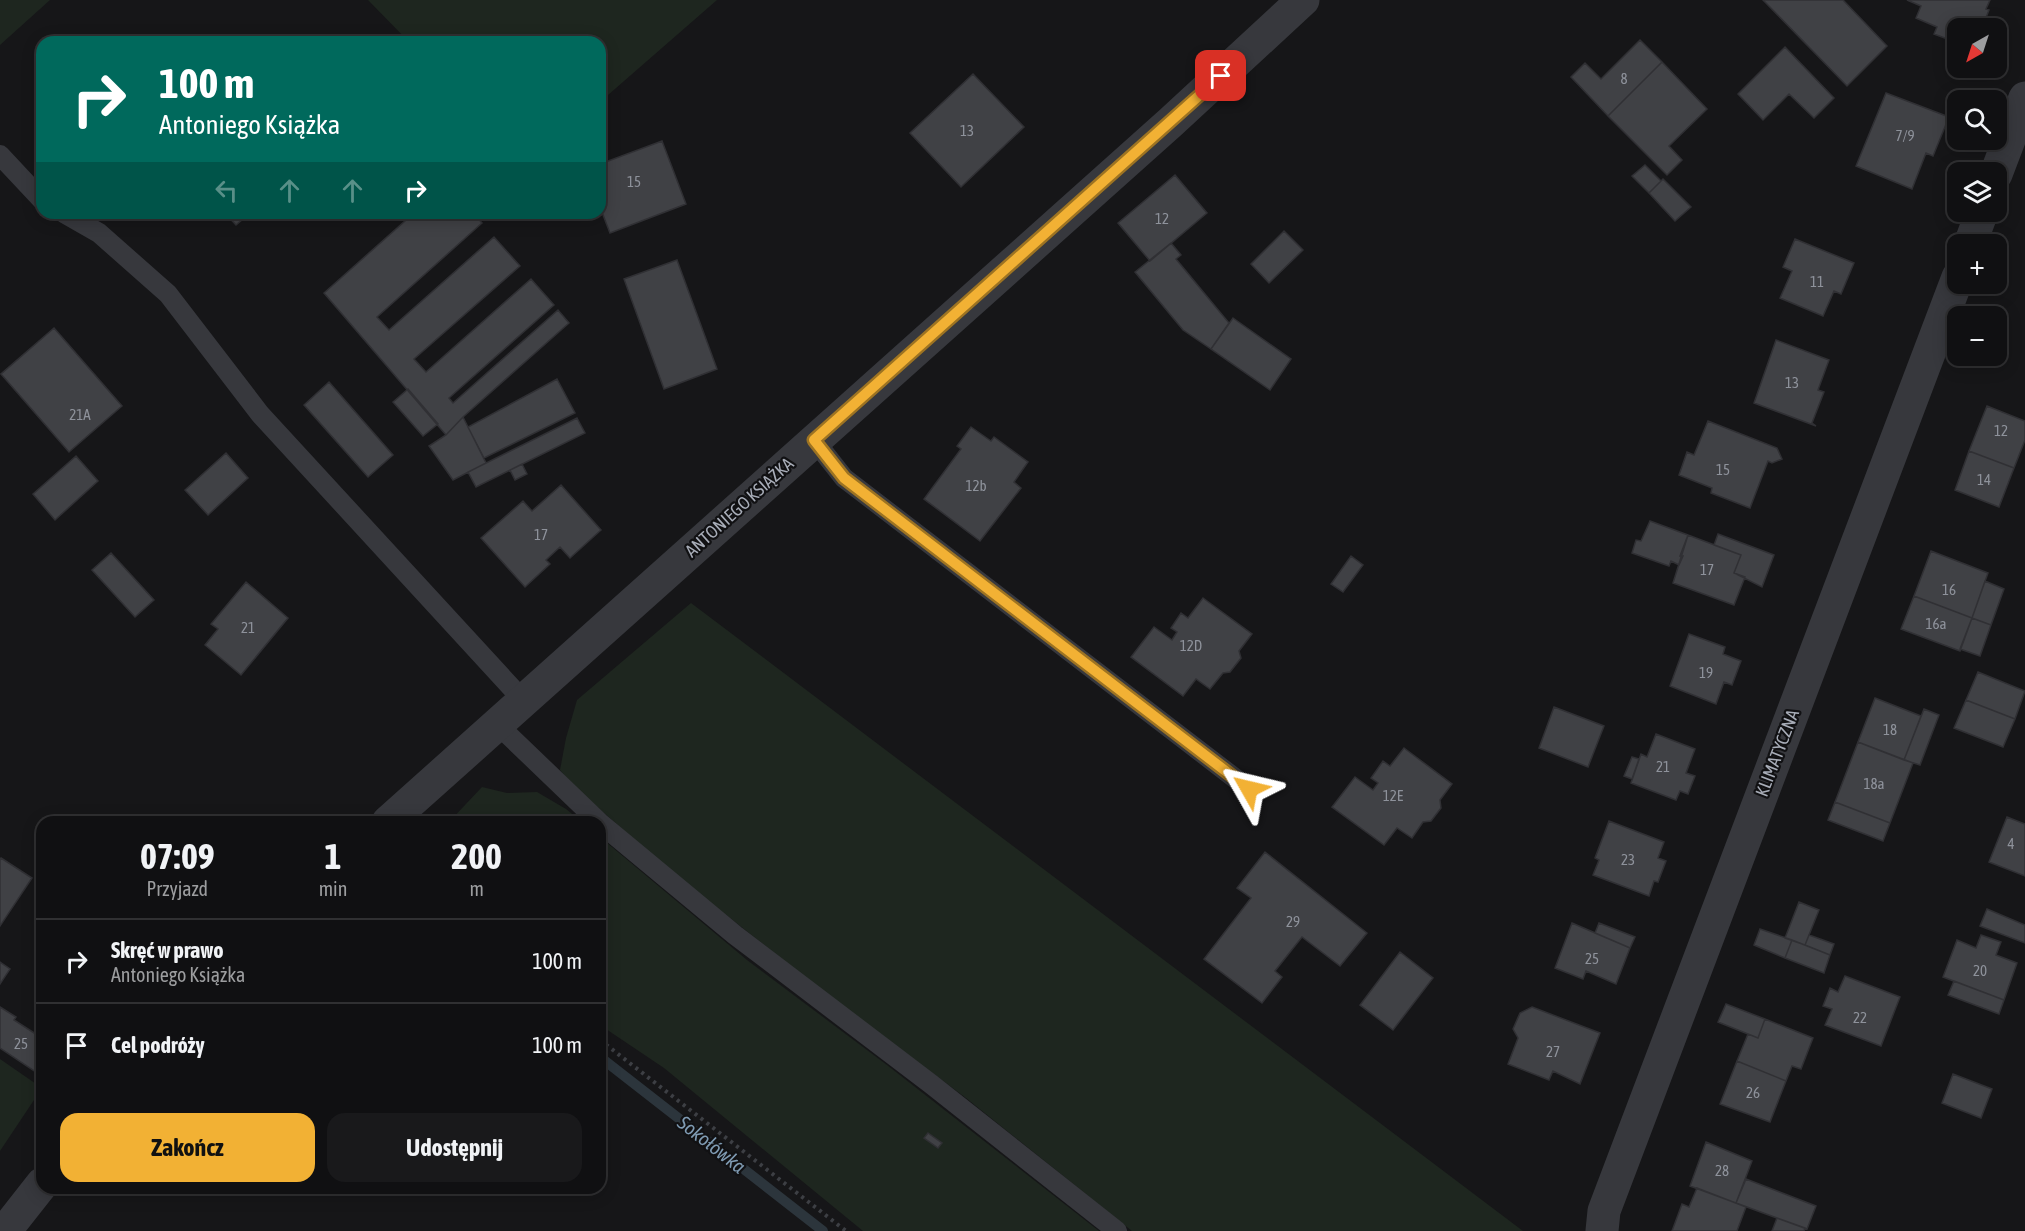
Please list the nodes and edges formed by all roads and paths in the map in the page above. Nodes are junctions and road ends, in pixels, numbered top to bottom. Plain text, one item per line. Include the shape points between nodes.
1 (1303, 0) edge
2 (2025, 98) edge
3 (0, 155) edge
4 (2001, 162) edge
5 (36, 194) edge
6 (74, 219) edge
7 (1952, 294) edge
8 (814, 440) junction
9 (523, 700) junction
10 (497, 724) junction
11 (1249, 789) dead end
12 (395, 816) edge
13 (592, 816) edge
14 (606, 829) edge
15 (606, 1045) edge
16 (36, 1192) edge
17 (5, 1231) edge
18 (846, 1231) edge
19 (1117, 1231) edge
20 (1602, 1231) edge

1 - 8 street, ANTONIEGO KSIĄŻKA
2 - 4 street
3 - 5 lane
6 - 9 lane via 99,233 168,294 260,414
7 - 20 street, KLIMATYCZNA via 1604,1211
8 - 9 street, ANTONIEGO KSIĄŻKA
8 - 11 lane via 844,478
9 - 10 street, ANTONIEGO KSIĄŻKA
10 - 12 street, ANTONIEGO KSIĄŻKA
10 - 13 lane
14 - 19 lane via 735,936
15 - 18 path
16 - 17 street

